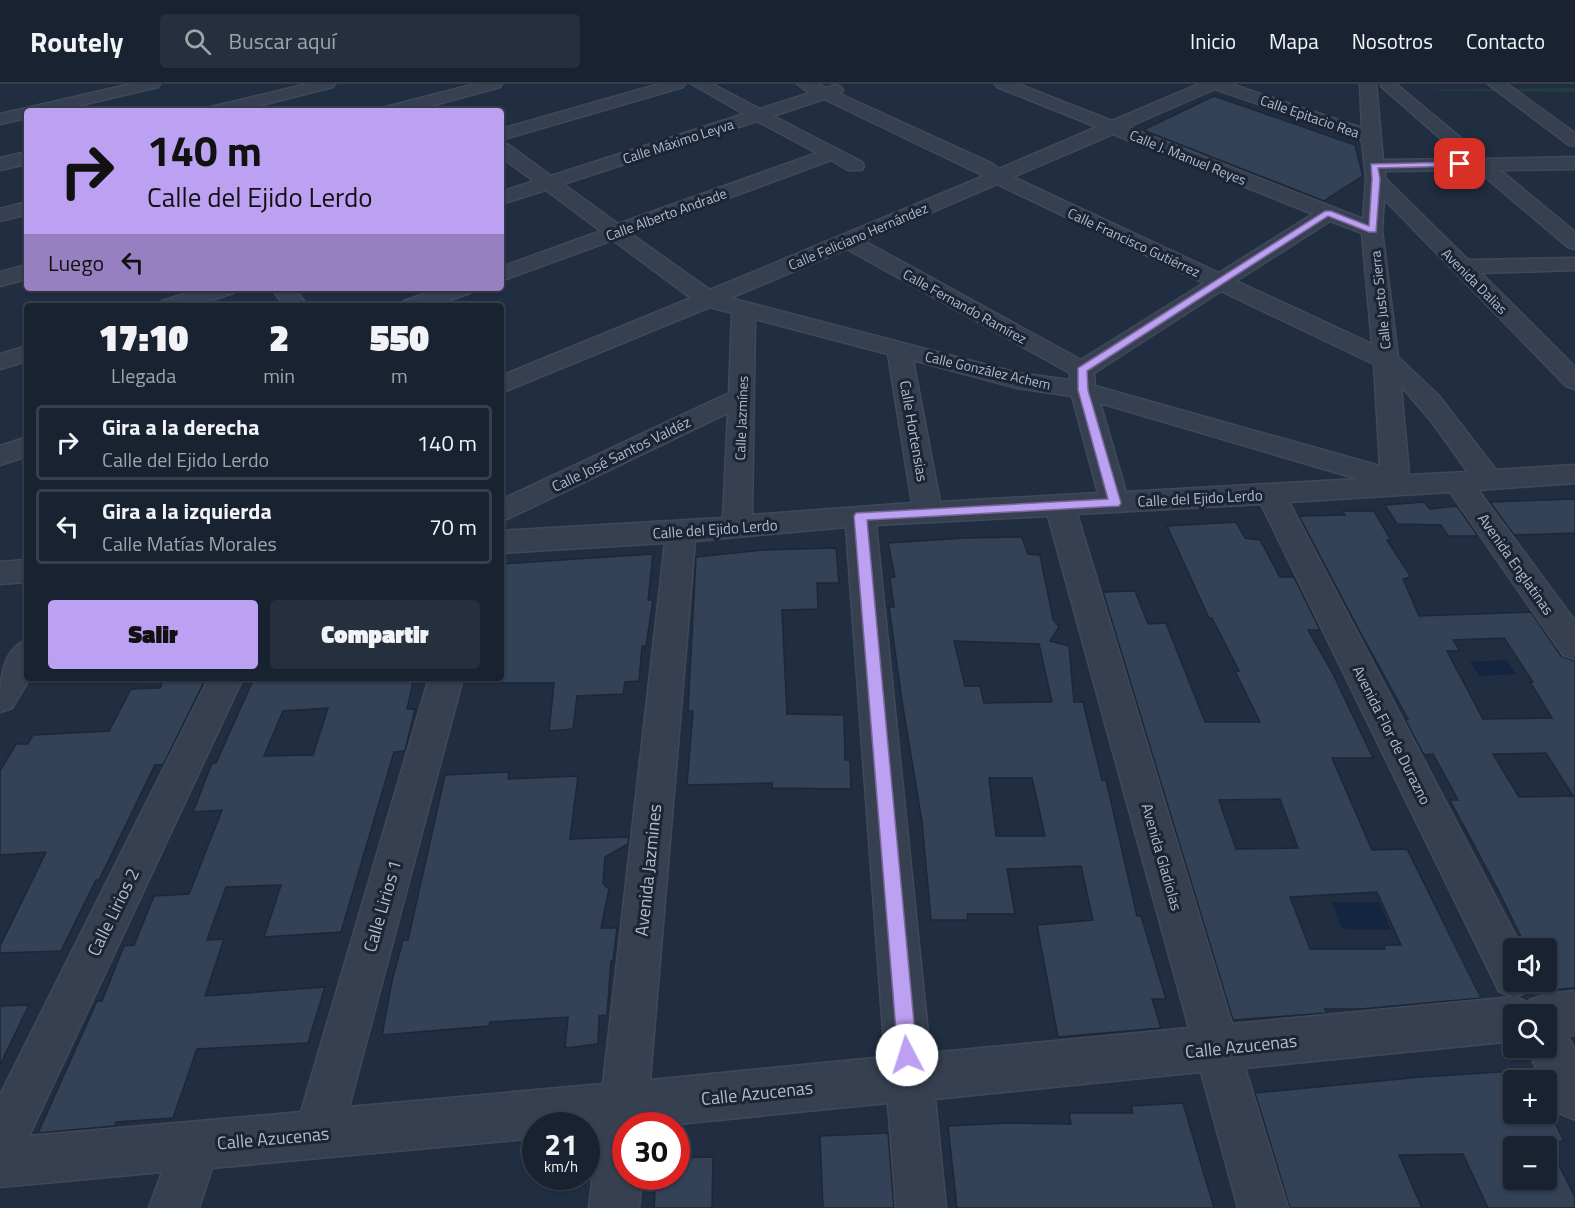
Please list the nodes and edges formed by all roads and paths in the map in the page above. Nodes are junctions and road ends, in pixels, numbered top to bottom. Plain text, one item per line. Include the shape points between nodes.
1 (152, 84) edge
2 (327, 84) edge
3 (494, 84) edge
4 (676, 84) edge
5 (700, 84) edge
6 (805, 84) edge
7 (854, 84) edge
8 (1003, 84) edge
9 (1214, 84) edge
10 (1496, 84) edge
11 (1378, 85) edge
12 (122, 87) edge
13 (420, 89) dead end
14 (825, 93) junction
15 (435, 100) junction
16 (135, 104) dead end
17 (45, 108) edge
18 (229, 108) edge
19 (404, 108) edge
20 (446, 108) edge
21 (24, 114) edge
22 (758, 115) junction
23 (0, 119) edge
24 (1113, 127) junction
25 (504, 134) edge
26 (1371, 137) junction
27 (1575, 141) edge
28 (504, 150) edge
29 (831, 154) junction
30 (24, 159) edge
31 (1575, 163) edge
32 (0, 164) edge
33 (1481, 164) junction
34 (855, 166) dead end
35 (1375, 173) junction
36 (997, 177) junction
37 (550, 182) junction
38 (504, 197) edge
39 (24, 209) edge
40 (1328, 213) junction
41 (0, 215) edge
42 (1372, 230) junction
43 (618, 231) junction
44 (848, 241) junction
45 (1575, 243) edge
46 (1575, 264) edge
47 (1461, 267) junction
48 (24, 273) edge
49 (504, 273) edge
50 (0, 279) edge
51 (1218, 281) junction
52 (216, 291) edge
53 (284, 291) edge
54 (454, 291) edge
55 (707, 299) junction
56 (179, 303) edge
57 (294, 303) edge
58 (420, 303) edge
59 (744, 309) junction
60 (899, 349) junction
61 (24, 354) edge
62 (1386, 360) junction
63 (0, 362) edge
64 (1082, 380) junction
65 (1575, 381) edge
66 (504, 384) edge
67 (742, 396) junction
68 (24, 447) edge
69 (0, 456) edge
70 (1575, 474) edge
71 (1489, 480) junction
72 (1457, 481) junction
73 (1401, 482) junction
74 (1270, 494) junction
75 (1115, 503) junction
76 (1060, 506) junction
77 (504, 511) edge
78 (928, 513) junction
79 (860, 516) junction
80 (737, 527) junction
81 (681, 532) junction
82 (504, 542) edge
83 (24, 571) edge
84 (0, 573) edge
85 (1575, 646) edge
86 (24, 658) edge
87 (225, 681) edge
88 (445, 681) edge
89 (0, 698) edge
90 (1503, 954) edge
91 (1575, 1013) edge
92 (1557, 1015) edge
93 (1503, 1020) edge
94 (1217, 1049) junction
95 (1555, 1058) edge
96 (909, 1079) junction
97 (1575, 1097) edge
98 (624, 1106) junction
99 (318, 1134) junction
100 (195, 1145) junction
101 (0, 1146) edge
102 (0, 1163) edge
103 (174, 1208) edge
104 (614, 1208) edge
105 (921, 1208) edge
106 (1263, 1208) edge

1 - 12 street
2 - 18 street
3 - 15 street
4 - 25 street
5 - 22 street
6 - 14 street, Calle Francisco Gutiérrez
7 - 14 street, Calle Máximo Leyva
8 - 24 street, Calle J. Manuel Reyes
9 - 24 street, Calle Feliciano Hernández
9 - 26 street, Calle Epitacio Rea
10 - 27 street
11 - 26 street, Calle Justo Sierra
11 - 33 street
12 - 16 street
12 - 17 street
13 - 15 street
14 - 22 street, Calle Máximo Leyva
14 - 36 street, Calle Francisco Gutiérrez via 984,167
15 - 19 street
15 - 20 street
21 - 23 street
22 - 29 street
22 - 37 street, Calle Máximo Leyva
24 - 36 street, Calle Feliciano Hernández
24 - 40 street, Calle J. Manuel Reyes
26 - 35 street, Calle Justo Sierra
28 - 37 street
29 - 34 street
29 - 43 street, Calle Alberto Andrade
30 - 32 street
31 - 33 street
33 - 35 street
33 - 45 street
35 - 42 street, Calle Justo Sierra
35 - 47 street, Avenida Dalias
36 - 44 street, Calle Feliciano Hernández
36 - 51 street, Calle Francisco Gutiérrez
37 - 38 street, Calle Máximo Leyva
37 - 43 street
39 - 41 street
40 - 42 street, Calle J. Manuel Reyes
40 - 51 street
42 - 62 street, Calle Justo Sierra
43 - 49 street, Calle Alberto Andrade
43 - 55 street
44 - 55 street, Calle Feliciano Hernández
44 - 64 street, Calle Fernando Ramírez
46 - 47 street
47 - 65 street, Avenida Dalias
48 - 50 street
51 - 62 street, Calle Francisco Gutiérrez
51 - 64 street
52 - 56 street
53 - 57 street
54 - 58 street
55 - 59 street, Calle González Achem
55 - 66 street, Calle Feliciano Hernández
59 - 60 street, Calle González Achem
59 - 67 street, Calle Jazmínes
60 - 64 street, Calle González Achem via 1017,380
60 - 78 street, Calle Hortensias
61 - 63 street
62 - 71 street, Calle Francisco Gutiérrez via 1427,400
62 - 73 street, Calle Justo Sierra
64 - 73 street, Calle González Achem
64 - 75 street
67 - 77 street, Calle José Santos Valdéz
67 - 80 street, Calle Jazmínes
68 - 69 street
70 - 71 street, Calle del Ejido Lerdo
71 - 72 street, Calle del Ejido Lerdo
72 - 73 street, Calle del Ejido Lerdo
72 - 85 street, Avenida Englatinas
73 - 74 street, Calle del Ejido Lerdo
74 - 75 street, Calle del Ejido Lerdo
74 - 90 street, Avenida Flor de Durazno
75 - 76 street, Calle del Ejido Lerdo
76 - 78 street, Calle del Ejido Lerdo
76 - 94 street, Avenida Gladiolas
78 - 79 street, Calle del Ejido Lerdo
79 - 80 street, Calle del Ejido Lerdo
79 - 96 street
80 - 81 street, Calle del Ejido Lerdo
81 - 82 street, Calle del Ejido Lerdo
81 - 98 street, Avenida Jazmines
83 - 84 street
86 - 89 street
87 - 101 street, Calle Lirios 2
88 - 99 street, Calle Lirios 1
91 - 92 street
93 - 94 street, Calle Azucenas
94 - 96 street, Calle Azucenas
94 - 106 street, Avenida Gladiolas
95 - 97 street
96 - 98 street, Calle Azucenas
96 - 105 street
98 - 99 street, Calle Azucenas
98 - 104 street, Avenida Jazmines
99 - 100 street, Calle Azucenas
100 - 102 street, Calle Azucenas
100 - 103 street

